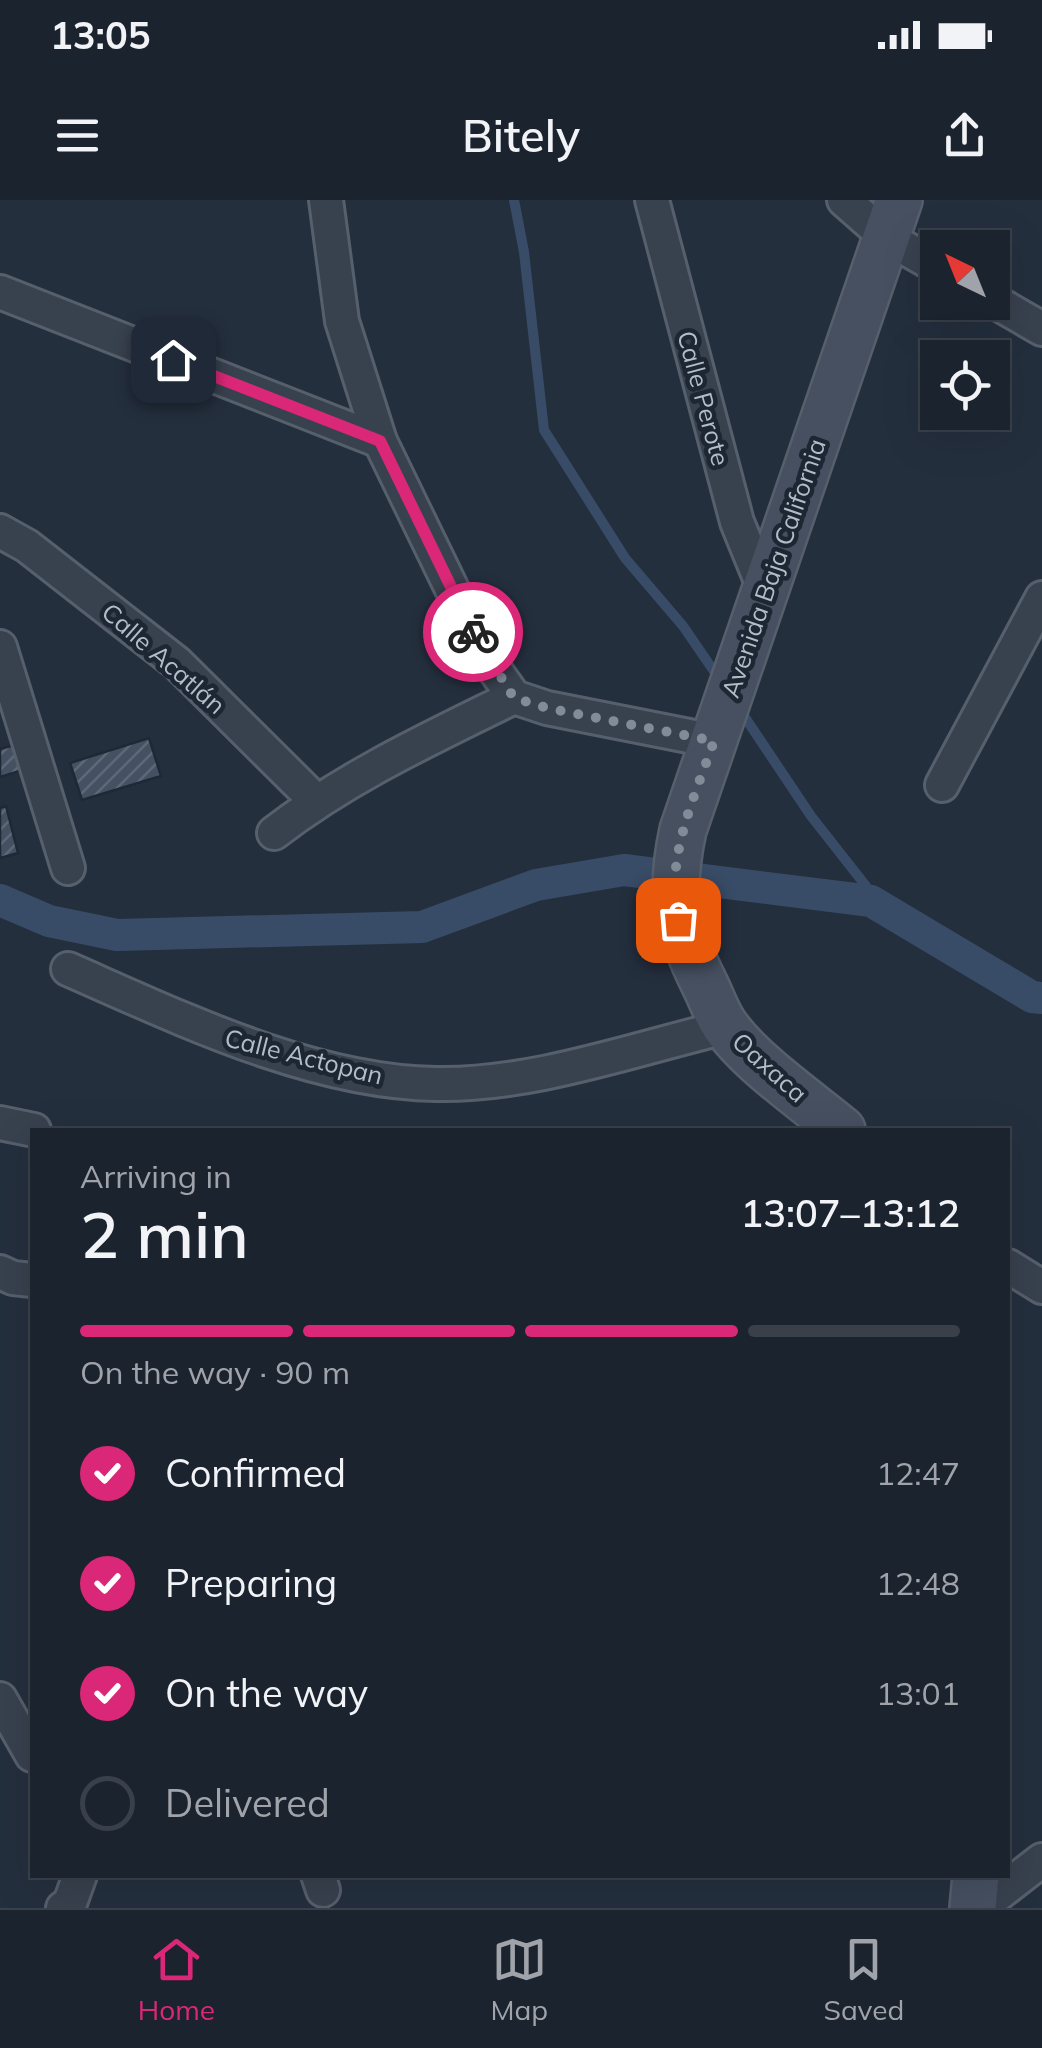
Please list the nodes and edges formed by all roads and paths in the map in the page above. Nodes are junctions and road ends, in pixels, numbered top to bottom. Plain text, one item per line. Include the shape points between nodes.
1 (326, 200) edge
2 (652, 200) edge
3 (844, 200) edge
4 (893, 218) edge
5 (920, 247) edge
6 (0, 292) edge
7 (1010, 311) edge
8 (1042, 330) edge
9 (380, 441) junction
10 (0, 532) edge
11 (766, 592) junction
12 (1042, 598) edge
13 (0, 647) edge
14 (514, 698) junction
15 (718, 730) junction
16 (942, 785) dead end
17 (316, 801) junction
18 (274, 833) dead end
19 (68, 868) dead end
20 (683, 940) joint
21 (68, 969) dead end
22 (726, 1027) junction
23 (0, 1123) edge
24 (840, 1128) edge
25 (30, 1129) edge
26 (1010, 1267) edge
27 (0, 1272) edge
28 (30, 1280) edge
29 (1042, 1287) edge
30 (0, 1699) edge
31 (30, 1752) edge
32 (1042, 1860) edge
33 (79, 1878) edge
34 (976, 1878) edge
35 (63, 1908) edge
36 (976, 1908) edge

1 - 9 street via 342,321
2 - 11 street, Calle Perote via 737,522
3 - 4 street
4 - 5 street
4 - 11 main road, Avenida Baja California
6 - 9 street
7 - 8 street
9 - 14 street via 483,653
10 - 17 street, Calle Acatlán via 177,663
11 - 15 main road, Avenida Baja California
12 - 16 street
13 - 19 street
14 - 15 street
14 - 17 street
15 - 20 main road, Avenida Baja California via 675,864
17 - 18 street
20 - 22 main road, Oaxaca
21 - 22 street, Calle Actopan via 233,1042 357,1075 436,1084 519,1078
22 - 24 main road, Oaxaca
23 - 25 street
26 - 29 street
27 - 28 street
30 - 31 street
32 - 36 street
33 - 35 street
34 - 36 main road

